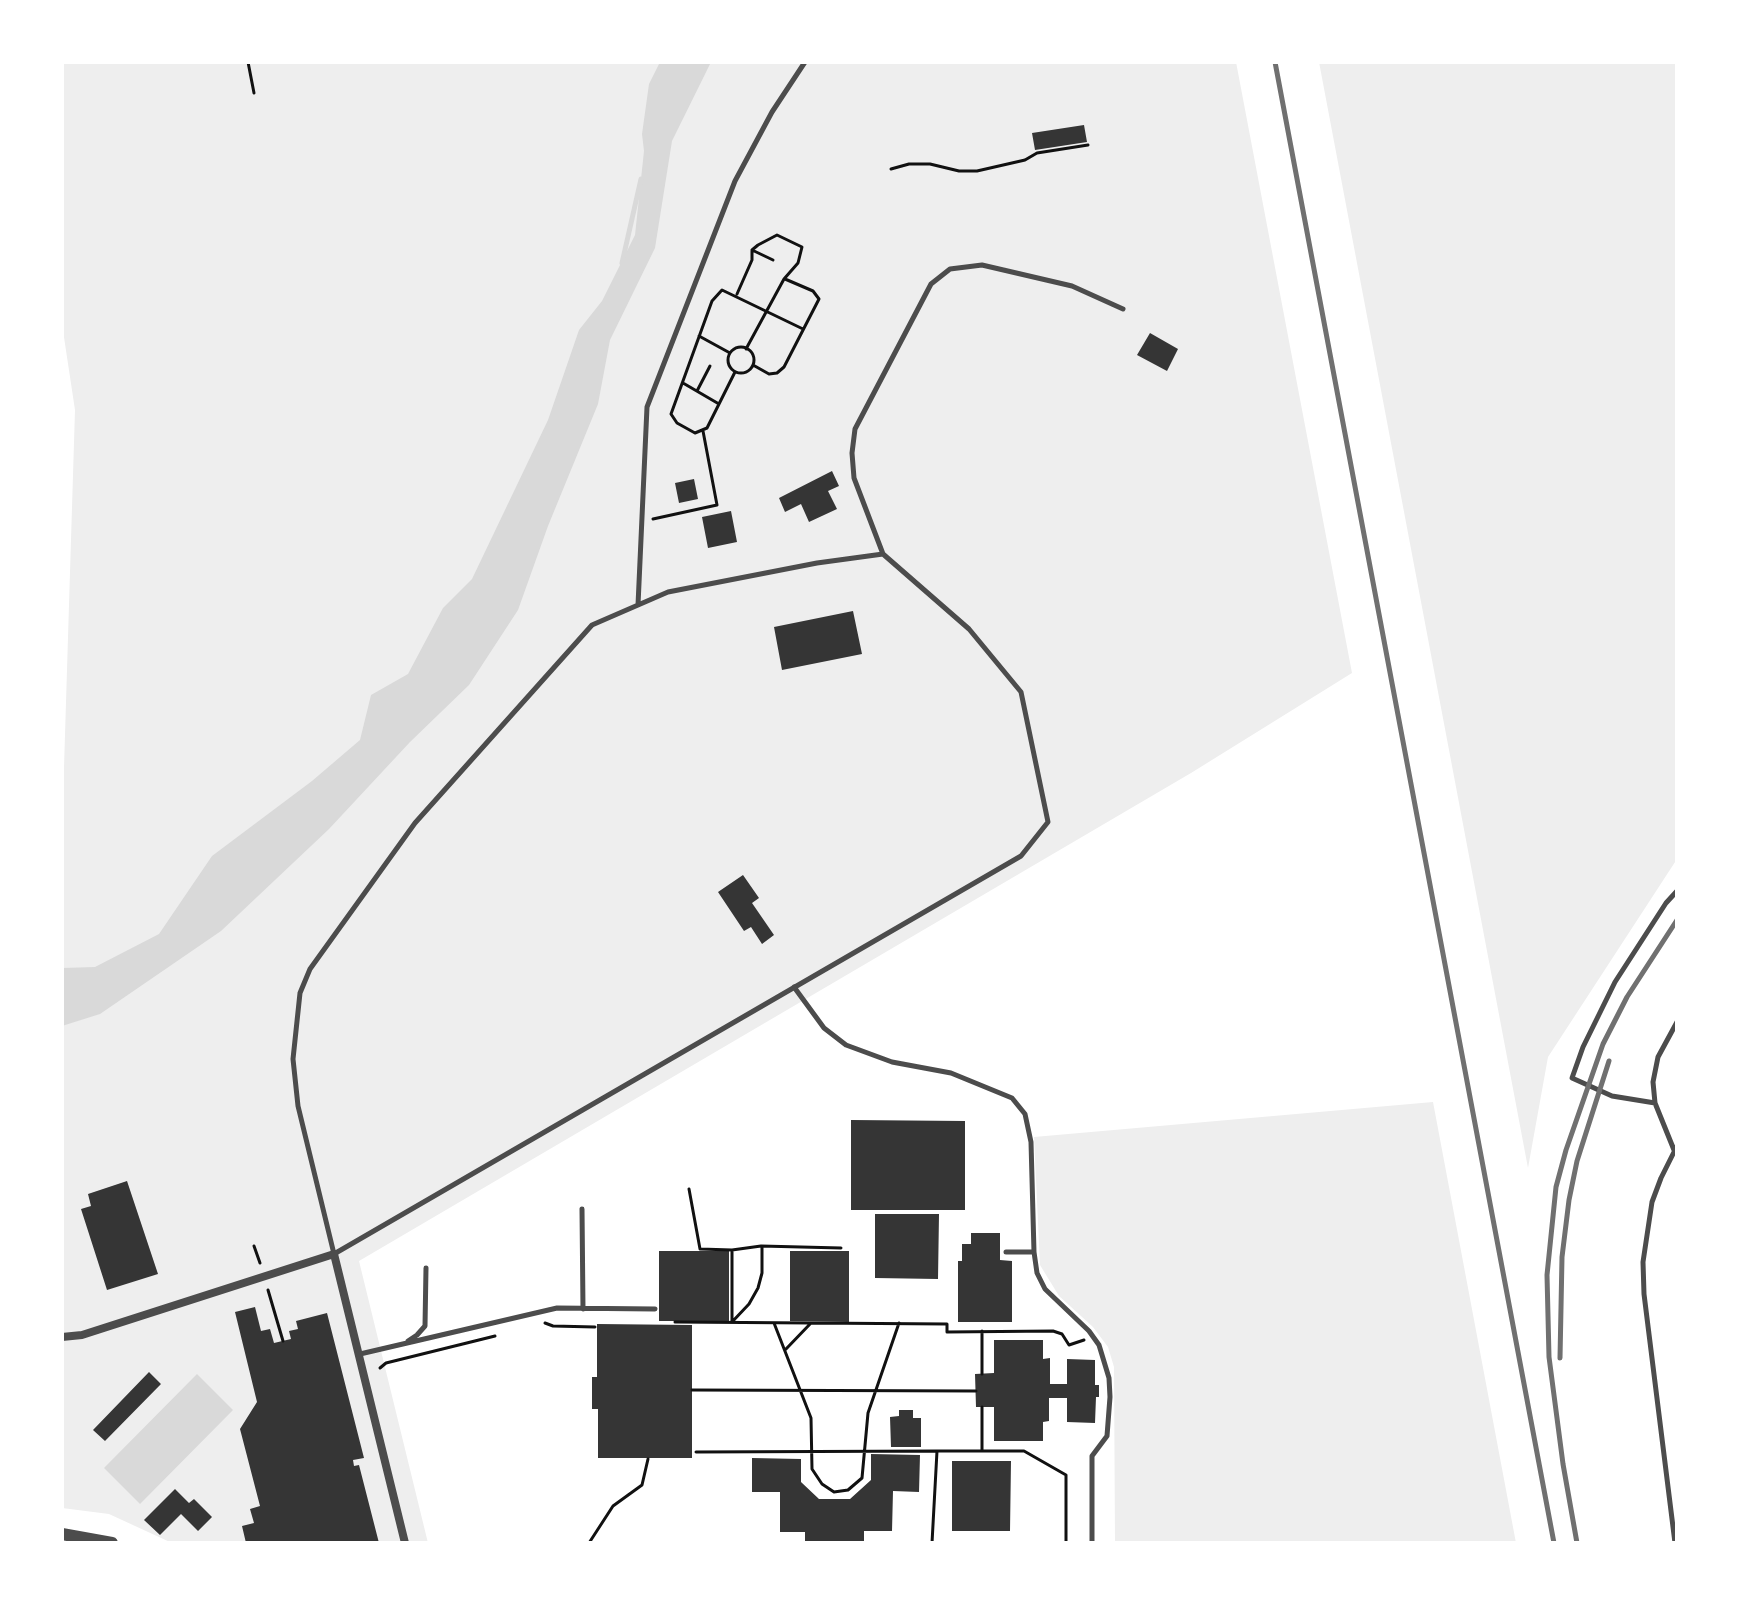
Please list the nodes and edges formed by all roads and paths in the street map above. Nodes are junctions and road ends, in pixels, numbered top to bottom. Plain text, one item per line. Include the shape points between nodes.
1 (248, 62) edge
2 (805, 62) edge
3 (254, 93) dead end
4 (1088, 145) dead end
5 (891, 169) dead end
6 (752, 250) junction
7 (773, 260) dead end
8 (784, 279) junction
9 (736, 295) junction
10 (1123, 309) dead end
11 (767, 311) junction
12 (803, 329) junction
13 (699, 336) junction
14 (746, 349) junction
15 (730, 353) junction
16 (753, 365) junction
17 (710, 366) dead end
18 (735, 372) junction
19 (683, 383) junction
20 (697, 391) junction
21 (719, 404) junction
22 (703, 431) junction
23 (642, 521) junction
24 (883, 554) junction
25 (638, 605) junction
26 (1677, 891) edge
27 (794, 987) junction
28 (1677, 1022) edge
29 (1655, 1103) junction
30 (1675, 1148) edge
31 (689, 1189) dead end
32 (582, 1209) dead end
33 (254, 1246) dead end
34 (761, 1246) junction
35 (841, 1248) dead end
36 (732, 1250) junction
37 (1006, 1252) dead end
38 (1034, 1252) junction
39 (334, 1254) junction
40 (260, 1263) dead end
41 (426, 1268) dead end
42 (268, 1290) dead end
43 (583, 1309) junction
44 (655, 1309) dead end
45 (675, 1322) dead end
46 (732, 1322) junction
47 (774, 1323) junction
48 (811, 1323) junction
49 (899, 1323) junction
50 (538, 1324) dead end
51 (595, 1327) dead end
52 (982, 1331) junction
53 (503, 1334) dead end
54 (1091, 1335) junction
55 (62, 1337) edge
56 (283, 1341) dead end
57 (400, 1345) junction
58 (784, 1350) junction
59 (359, 1355) junction
60 (380, 1368) dead end
61 (982, 1374) dead end
62 (692, 1390) dead end
63 (801, 1391) junction
64 (875, 1391) junction
65 (976, 1391) dead end
66 (982, 1407) dead end
67 (864, 1451) junction
68 (937, 1451) junction
69 (982, 1451) junction
70 (696, 1452) dead end
71 (812, 1452) junction
72 (648, 1459) dead end
73 (62, 1534) edge
74 (112, 1543) edge
75 (405, 1543) edge
76 (589, 1543) edge
77 (932, 1543) edge
78 (1066, 1543) edge
79 (1092, 1543) edge
80 (1675, 1543) edge

1 - 3 path
2 - 23 lane via 735,181 647,407
4 - 5 path via 977,171 930,164
6 - 7 path
6 - 8 path via 777,235 802,247 798,263
6 - 9 path
8 - 11 path
8 - 12 path via 818,296
9 - 11 path
9 - 13 path via 722,290 712,301
10 - 24 lane via 1072,286 982,265 950,269 931,284 855,429 854,478
11 - 12 path
11 - 14 path
12 - 16 path via 777,373
13 - 15 path
13 - 19 path
14 - 15 path
14 - 16 path
15 - 18 path via 729,366
16 - 18 path
17 - 20 path
18 - 21 path
19 - 20 path
19 - 22 path via 671,414 695,433
20 - 21 path
21 - 22 path
22 - 23 path via 717,505
23 - 25 lane
24 - 25 lane via 668,592
24 - 27 lane via 969,629 1021,692 1048,822 1021,856
25 - 39 lane via 592,625 415,823 310,969 294,1029 295,1083
26 - 29 lane via 1615,982 1572,1078 1612,1096
27 - 38 lane via 824,1028 846,1045 892,1062 951,1073 1012,1098 1025,1114 1031,1142
27 - 39 lane
28 - 29 lane via 1658,1057
29 - 30 lane
30 - 80 lane via 1652,1202 1643,1262
31 - 36 path via 700,1249
32 - 43 lane
33 - 40 path
34 - 35 path
34 - 36 path
34 - 46 path via 758,1288
36 - 46 path
37 - 38 lane
38 - 54 lane via 1045,1289
39 - 55 street
39 - 59 street
41 - 57 lane via 425,1326
42 - 56 path
43 - 44 lane
43 - 57 lane via 557,1308
45 - 46 path
46 - 47 path
47 - 48 path
47 - 58 path
48 - 49 path
48 - 58 path
49 - 52 path via 947,1324 947,1332
49 - 64 path
50 - 51 path
52 - 54 path via 1053,1331 1069,1345
52 - 61 path
53 - 60 path
54 - 79 lane via 1105,1361 1110,1397 1107,1436 1092,1456
57 - 59 lane
58 - 63 path
59 - 75 street
62 - 63 path
63 - 64 path
63 - 71 path via 812,1423
64 - 65 path
64 - 67 path
66 - 69 path
67 - 68 path
67 - 71 path
67 - 71 path via 862,1478 848,1490 834,1492 816,1477
68 - 69 path
68 - 77 path
69 - 78 path via 1024,1451 1066,1475
70 - 71 path
72 - 76 path via 642,1485 613,1506
73 - 74 street

